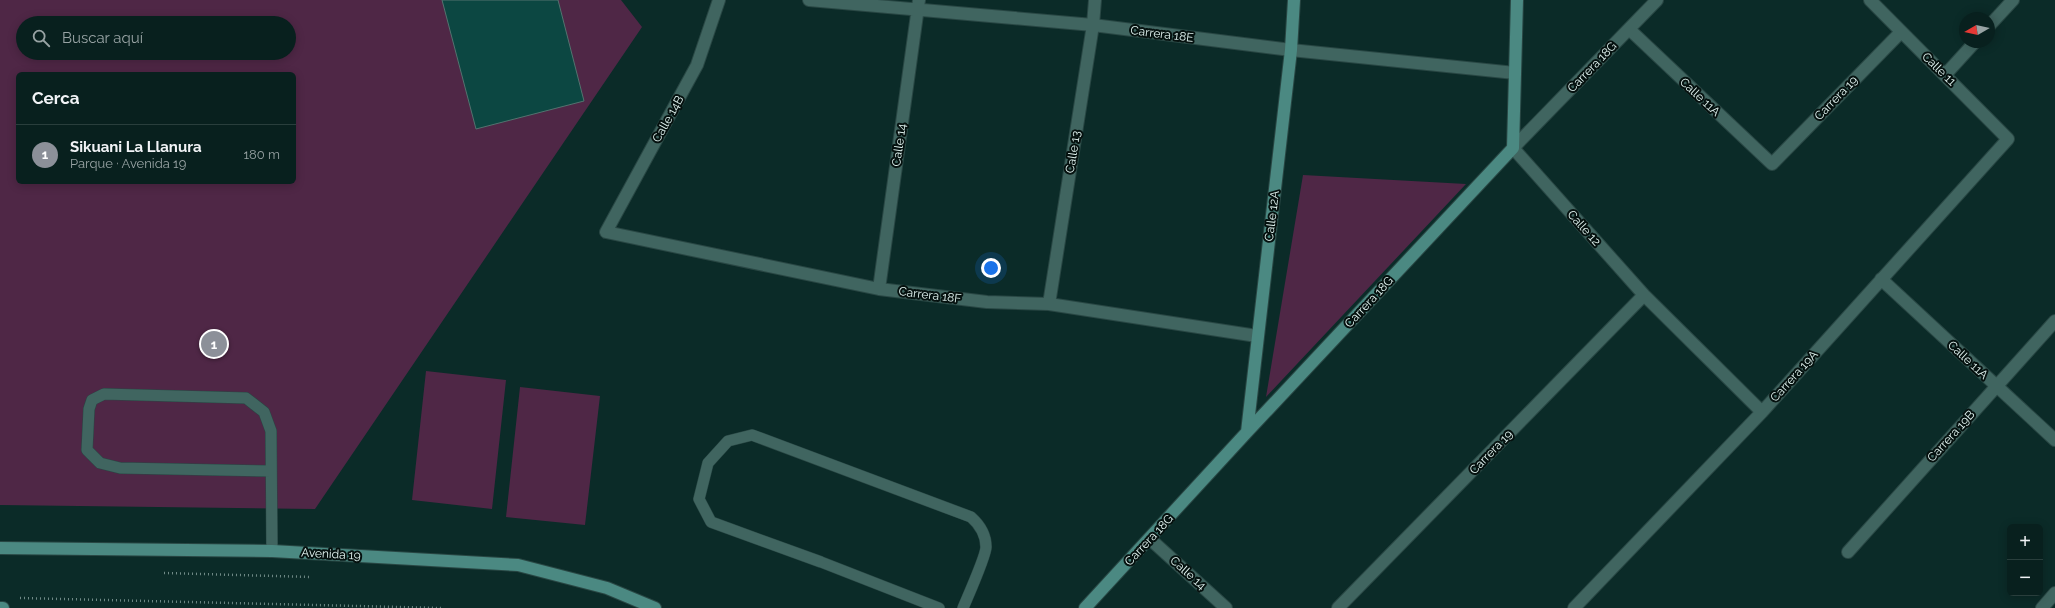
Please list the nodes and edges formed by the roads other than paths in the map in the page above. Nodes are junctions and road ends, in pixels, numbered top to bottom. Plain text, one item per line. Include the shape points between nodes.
1 (718, 0) edge
2 (808, 0) edge
3 (1095, 0) edge
4 (1294, 0) edge
5 (1517, 0) edge
6 (1657, 0) edge
7 (1870, 0) edge
8 (2013, 0) edge
9 (919, 4) edge
10 (1995, 20) edge
11 (1093, 25) junction
12 (1629, 29) junction
13 (1901, 32) junction
14 (1969, 48) edge
15 (1291, 50) junction
16 (1515, 73) junction
17 (1945, 74) junction
18 (2008, 139) joint
19 (1513, 148) junction
20 (1772, 164) joint
21 (606, 232) joint
22 (1881, 279) junction
23 (879, 289) junction
24 (1644, 295) junction
25 (1049, 304) junction
26 (2055, 321) edge
27 (1257, 336) junction
28 (1996, 386) junction
29 (1762, 412) junction
30 (1247, 432) junction
31 (2055, 440) edge
32 (271, 471) junction
33 (1150, 539) junction
34 (0, 548) edge
35 (272, 551) junction
36 (1848, 552) dead end
37 (2055, 593) edge
38 (655, 608) edge
39 (939, 608) edge
40 (963, 608) edge
41 (1085, 608) edge
42 (1226, 608) edge
43 (1338, 608) edge
44 (1574, 608) edge
45 (2042, 608) edge

1 - 21 street, Calle 14B via 697,65
2 - 9 street, Carrera 18E
3 - 11 street, Calle 13
4 - 15 street, Calle 12A
5 - 16 street
6 - 12 street, Carrera 18G
7 - 13 street, Calle 11
8 - 10 street
9 - 11 street, Carrera 18E
9 - 23 street, Calle 14
11 - 15 street, Carrera 18E
11 - 25 street, Calle 13
12 - 19 street, Carrera 18G
12 - 20 street, Calle 11A
13 - 17 street, Calle 11
13 - 20 street, Carrera 19
14 - 17 street
15 - 16 street, Carrera 18E
15 - 27 street, Calle 12A
16 - 19 street
17 - 18 street, Calle 11
18 - 22 street, Carrera 19A
19 - 24 street, Calle 12
19 - 30 street, Carrera 18G
21 - 23 street, Carrera 18F
22 - 28 street, Calle 11A
22 - 29 street, Carrera 19A
23 - 25 street, Carrera 18F via 987,302
24 - 29 street, Calle 12
24 - 43 street, Carrera 19
25 - 27 street, Carrera 18F
26 - 28 street, Carrera 19B
27 - 30 street, Calle 12A
28 - 31 street, Calle 11A
28 - 36 street, Carrera 19B
29 - 44 street, Carrera 19A
30 - 33 street, Carrera 18G
32 - 32 lane via 271,431 264,412 246,398 104,394 92,400 89,409 87,450 100,463 120,468
32 - 35 lane
33 - 41 street, Carrera 18G
33 - 42 street, Calle 14
34 - 35 street, Avenida 19
35 - 38 street, Avenida 19 via 518,565 607,588
37 - 45 street
39 - 40 lane via 711,522 699,500 708,463 728,441 752,435 971,517 985,536 986,548

